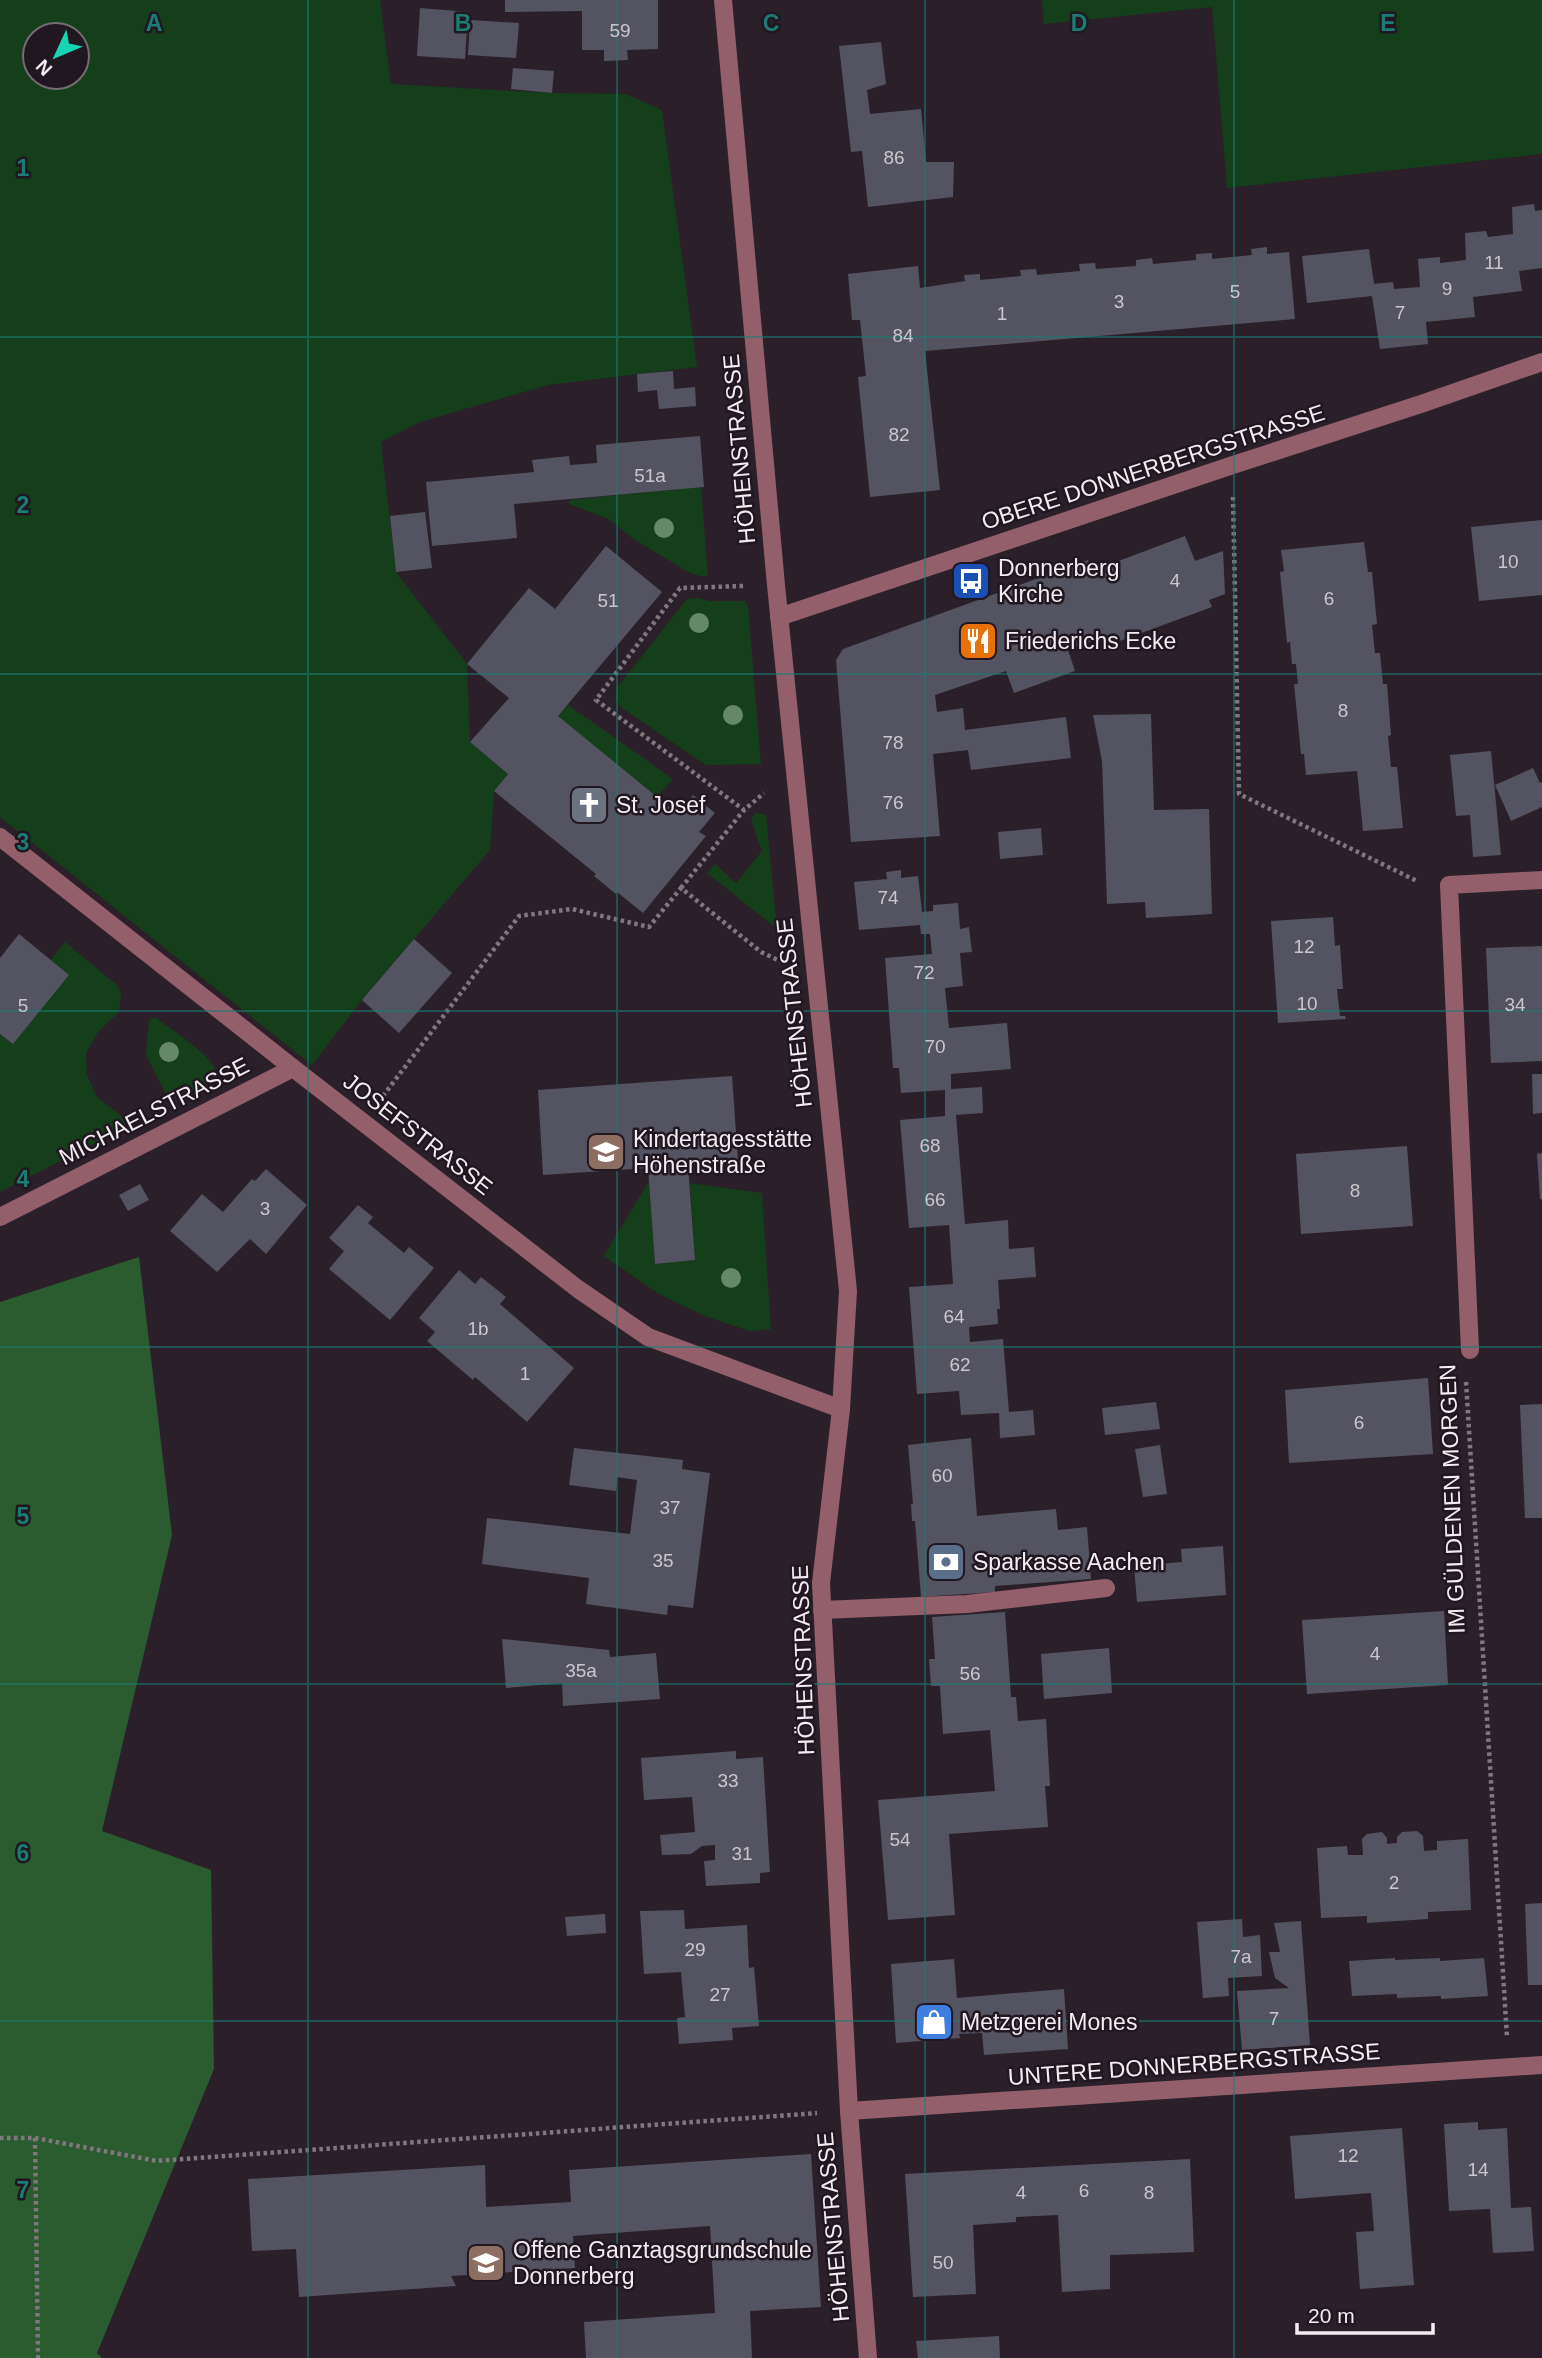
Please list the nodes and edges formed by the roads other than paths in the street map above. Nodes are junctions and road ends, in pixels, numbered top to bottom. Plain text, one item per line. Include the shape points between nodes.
1 (723, 0) edge
2 (1542, 362) edge
3 (779, 618) junction
4 (0, 837) edge
5 (1542, 880) edge
6 (293, 1069) junction
7 (0, 1217) edge
8 (1470, 1350) road end
9 (841, 1409) junction
10 (1106, 1588) dead end
11 (822, 1610) junction
12 (1542, 2065) edge
13 (849, 2111) junction
14 (868, 2358) edge

1 - 3 street, HÖHENSTRASSE
2 - 3 street, OBERE DONNERBERGSTRASSE
3 - 9 street, HÖHENSTRASSE via 848,1291
4 - 6 street, JOSEFSTRASSE
5 - 8 street, IM GÜLDENEN MORGEN via 1449,885
6 - 7 street, MICHAELSTRASSE
6 - 9 street, JOSEFSTRASSE via 578,1289 648,1336
9 - 11 street, HÖHENSTRASSE via 821,1583
10 - 11 street via 967,1604
11 - 13 street, HÖHENSTRASSE
12 - 13 street, UNTERE DONNERBERGSTRASSE
13 - 14 street, HÖHENSTRASSE

